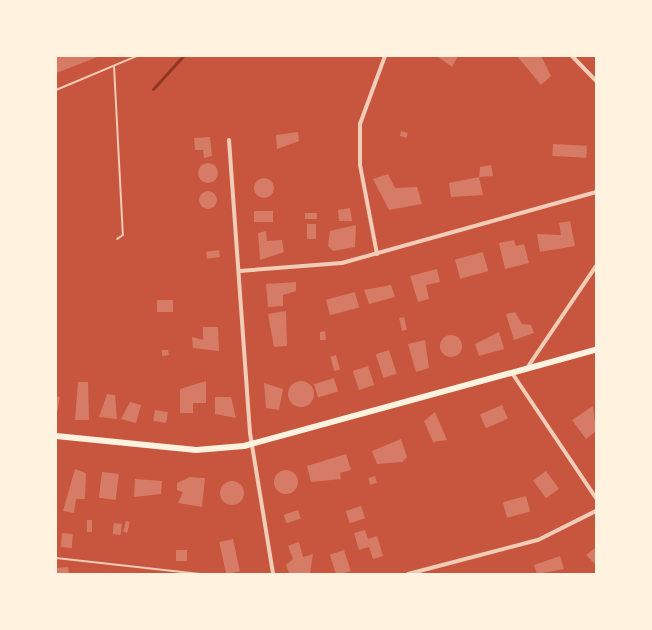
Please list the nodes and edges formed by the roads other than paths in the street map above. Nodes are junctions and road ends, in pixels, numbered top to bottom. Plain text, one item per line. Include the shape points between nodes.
1 (137, 56) edge
2 (385, 56) edge
3 (572, 56) edge
4 (114, 66) junction
5 (597, 81) edge
6 (56, 90) edge
7 (229, 140) dead end
8 (597, 192) edge
9 (117, 239) dead end
10 (377, 254) junction
11 (597, 266) edge
12 (239, 271) junction
13 (597, 350) edge
14 (527, 368) junction
15 (512, 373) junction
16 (56, 436) edge
17 (252, 444) junction
18 (597, 498) edge
19 (597, 511) edge
20 (56, 558) edge
21 (200, 574) edge
22 (273, 574) edge
23 (408, 574) edge

1 - 4 lane
2 - 10 street via 360,124 360,165
3 - 5 street
4 - 6 lane
4 - 9 lane via 123,236
7 - 12 street
8 - 10 street
10 - 12 street via 342,263
11 - 14 street
12 - 17 street
13 - 14 main road
14 - 15 main road
15 - 17 main road
15 - 18 street
16 - 17 main road via 196,450
17 - 22 street
19 - 23 street via 538,540
20 - 21 lane

